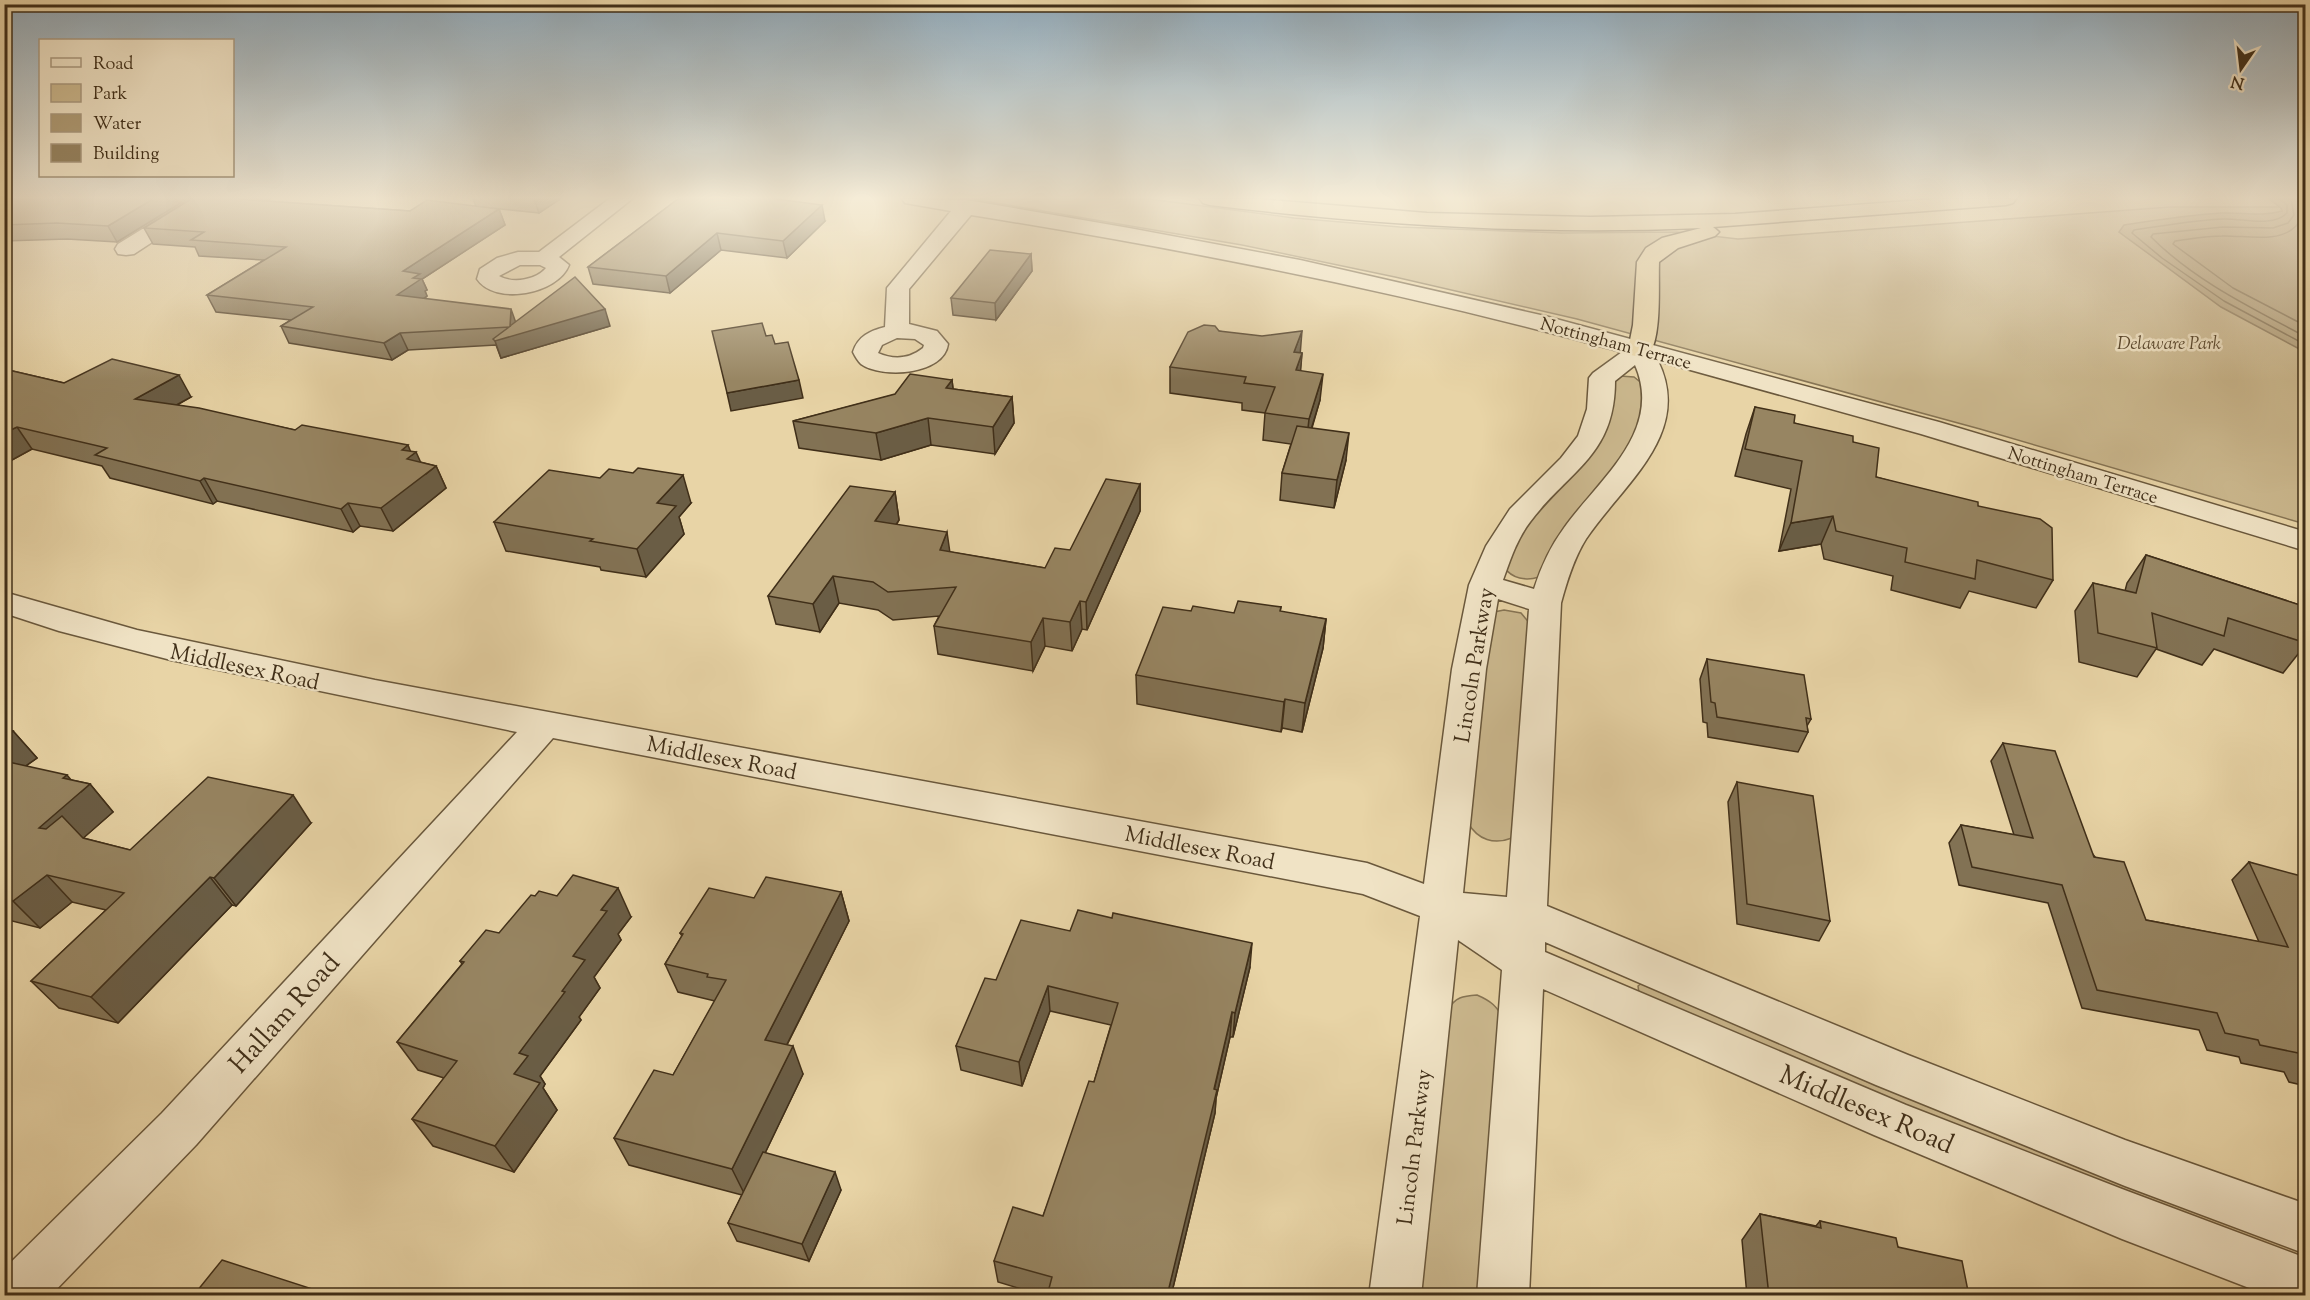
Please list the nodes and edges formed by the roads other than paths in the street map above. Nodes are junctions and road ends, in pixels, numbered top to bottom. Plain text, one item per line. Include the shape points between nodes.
1 (922, 260) edge
2 (1262, 260) edge
3 (1650, 260) edge
4 (897, 331) dead end
5 (1640, 350) junction
6 (2306, 542) edge
7 (1485, 585) junction
8 (4, 602) edge
9 (1545, 603) junction
10 (545, 724) junction
11 (1441, 907) junction
12 (1525, 915) junction
13 (1522, 961) junction
14 (2306, 1229) edge
15 (2306, 1284) edge
16 (14, 1296) edge
17 (1395, 1296) edge
18 (1503, 1296) edge

1 - 4 street via 898,288
2 - 5 street, Nottingham Terrace via 1503,313
3 - 5 highway
5 - 6 street, Nottingham Terrace via 1930,428
5 - 7 street, Lincoln Parkway via 1602,378 1601,406 1587,440 1575,459 1511,527
5 - 9 street via 1654,382 1650,432 1631,468 1575,534 1557,566
7 - 9 street
7 - 11 street, Lincoln Parkway via 1468,669
8 - 10 street, Middlesex Road via 144,644 454,709
9 - 12 street
10 - 11 street, Middlesex Road via 1348,874
10 - 16 street, Hallam Road via 179,1129
11 - 12 street, Middlesex Road
11 - 13 street, Middlesex Road
11 - 17 street, Lincoln Parkway
12 - 13 street
12 - 14 street, Middlesex Road via 1903,1075
13 - 15 street, Middlesex Road via 1890,1120
13 - 18 street

